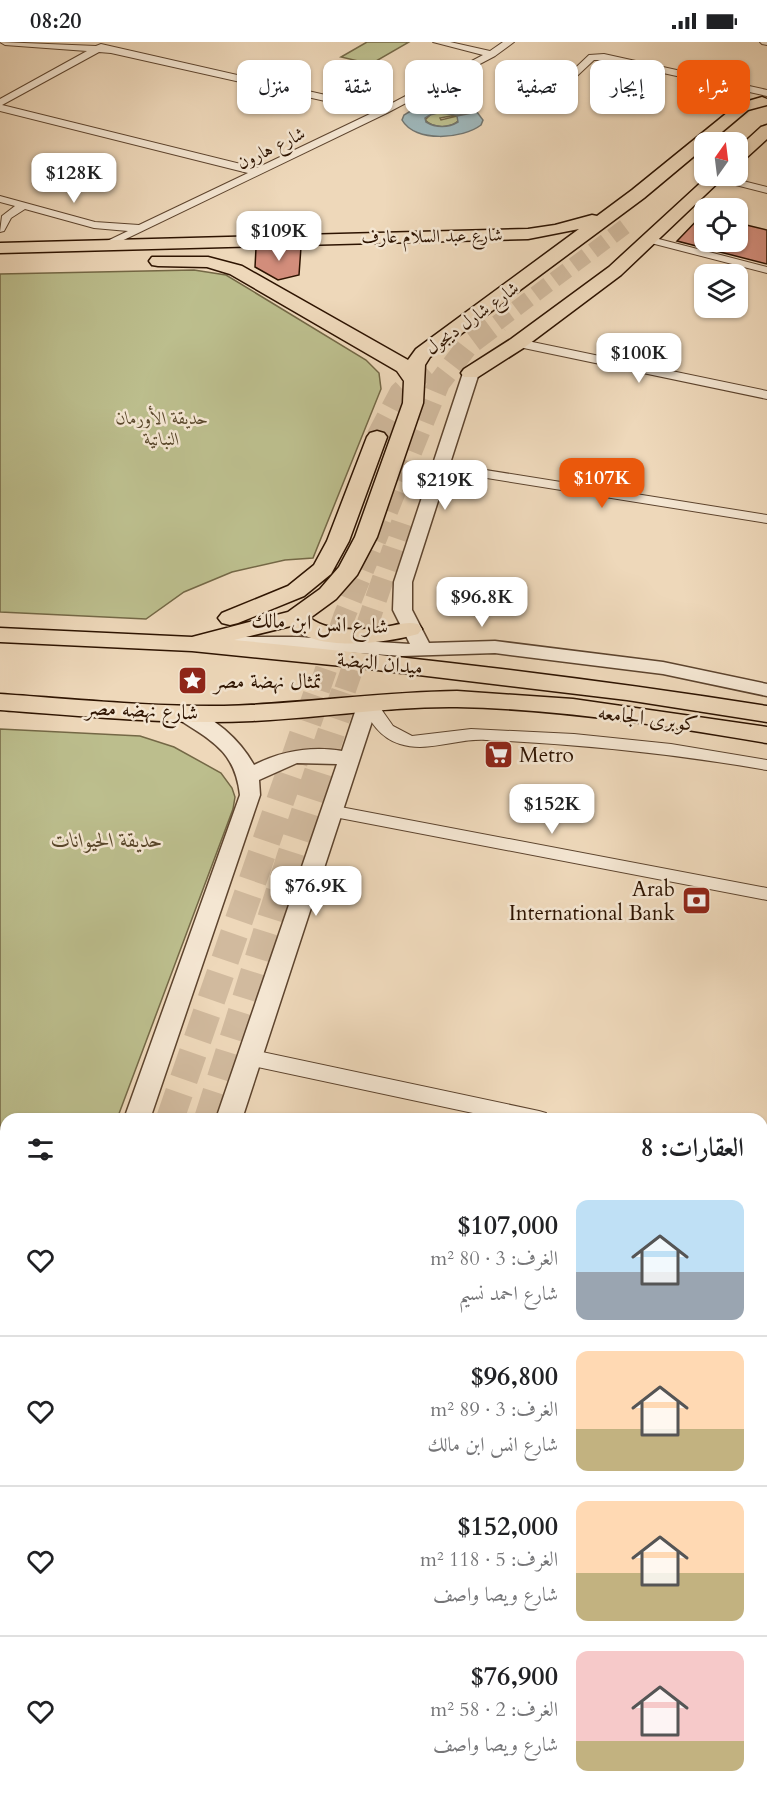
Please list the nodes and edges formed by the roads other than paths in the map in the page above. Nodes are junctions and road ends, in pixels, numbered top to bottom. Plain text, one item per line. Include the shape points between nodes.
1 (5, 42) edge
2 (109, 42) edge
3 (438, 42) edge
4 (509, 42) edge
5 (98, 48) junction
6 (492, 54) junction
7 (578, 70) edge
8 (765, 97) edge
9 (323, 98) edge
10 (0, 103) edge
11 (393, 106) edge
12 (0, 108) edge
13 (378, 114) edge
14 (767, 130) edge
15 (728, 132) edge
16 (748, 148) edge
17 (694, 164) edge
18 (259, 172) junction
19 (748, 185) edge
20 (706, 186) edge
21 (767, 190) edge
22 (0, 199) edge
23 (24, 206) junction
24 (609, 215) junction
25 (634, 218) tunnel mouth
26 (149, 226) junction
27 (0, 229) edge
28 (651, 240) junction
29 (1, 250) edge
30 (107, 253) junction
31 (767, 270) edge
32 (518, 343) junction
33 (471, 373) joint
34 (415, 382) junction
35 (767, 395) edge
36 (377, 437) tunnel mouth
37 (442, 467) junction
38 (767, 519) edge
39 (296, 617) junction
40 (410, 629) junction
41 (0, 635) edge
42 (141, 642) junction
43 (192, 644) junction
44 (423, 650) junction
45 (767, 690) edge
46 (531, 692) junction
47 (0, 702) edge
48 (368, 703) junction
49 (284, 711) joint
50 (184, 714) junction
51 (767, 714) edge
52 (767, 735) edge
53 (348, 759) junction
54 (767, 765) edge
55 (249, 776) junction
56 (330, 811) junction
57 (767, 894) edge
58 (248, 1057) junction
59 (139, 1113) edge
60 (231, 1113) edge
61 (510, 1113) edge

1 - 5 street
2 - 5 street
3 - 6 street
4 - 6 street, شارع هارون
5 - 9 street
5 - 10 street
6 - 11 street, شارع هارون
7 - 8 street via 592,57 604,57
8 - 15 main road
8 - 24 main road, شارع شارل ديجول via 742,107
12 - 18 street
13 - 18 street, شارع هارون
14 - 16 main road
17 - 25 main road
18 - 26 street, شارع هارون
19 - 21 street
20 - 28 main road
22 - 23 street
23 - 26 street via 108,227
23 - 27 street via 7,216
24 - 30 main road, شارع عبد السلام عارف via 528,234
24 - 34 main road, شارع شارل ديجول via 423,352 415,365
26 - 30 street, شارع هارون
28 - 31 street
28 - 32 main road
29 - 30 main road, شارع عبد السلام عارف
30 - 34 main road, شارع عبد السلام عارف via 227,267 397,362
32 - 33 main road
32 - 35 street
33 - 37 street
34 - 39 main road, شارع شارل ديجول via 413,403 356,559 328,594
36 - 42 main road via 331,557 310,581 237,616
37 - 38 street
37 - 40 street via 402,582 401,614
39 - 40 main road via 308,629 330,633 376,636
39 - 43 main road, شارع شارل ديجول
40 - 44 street
41 - 42 main road
42 - 43 main road
43 - 44 street, شارع انس ابن مالك via 264,642
43 - 46 main road, ميدان النهضة via 352,659
44 - 45 street, شارع انس ابن مالك via 479,646 551,653 663,668
46 - 48 main road, ميدان النهضة
46 - 51 main road, كوبرى الجامعه
46 - 52 main road, كوبرى الجامعه via 622,714
47 - 50 main road, شارع نهضه مصر
48 - 49 main road, ميدان النهضة
48 - 53 street
48 - 54 street via 380,725 407,741 467,734 573,739
49 - 50 main road, شارع نهضه مصر
50 - 55 street via 231,746 243,760
53 - 55 street via 286,757
53 - 56 street
55 - 59 street via 250,795
56 - 57 street
56 - 58 street
58 - 60 street
58 - 61 street

